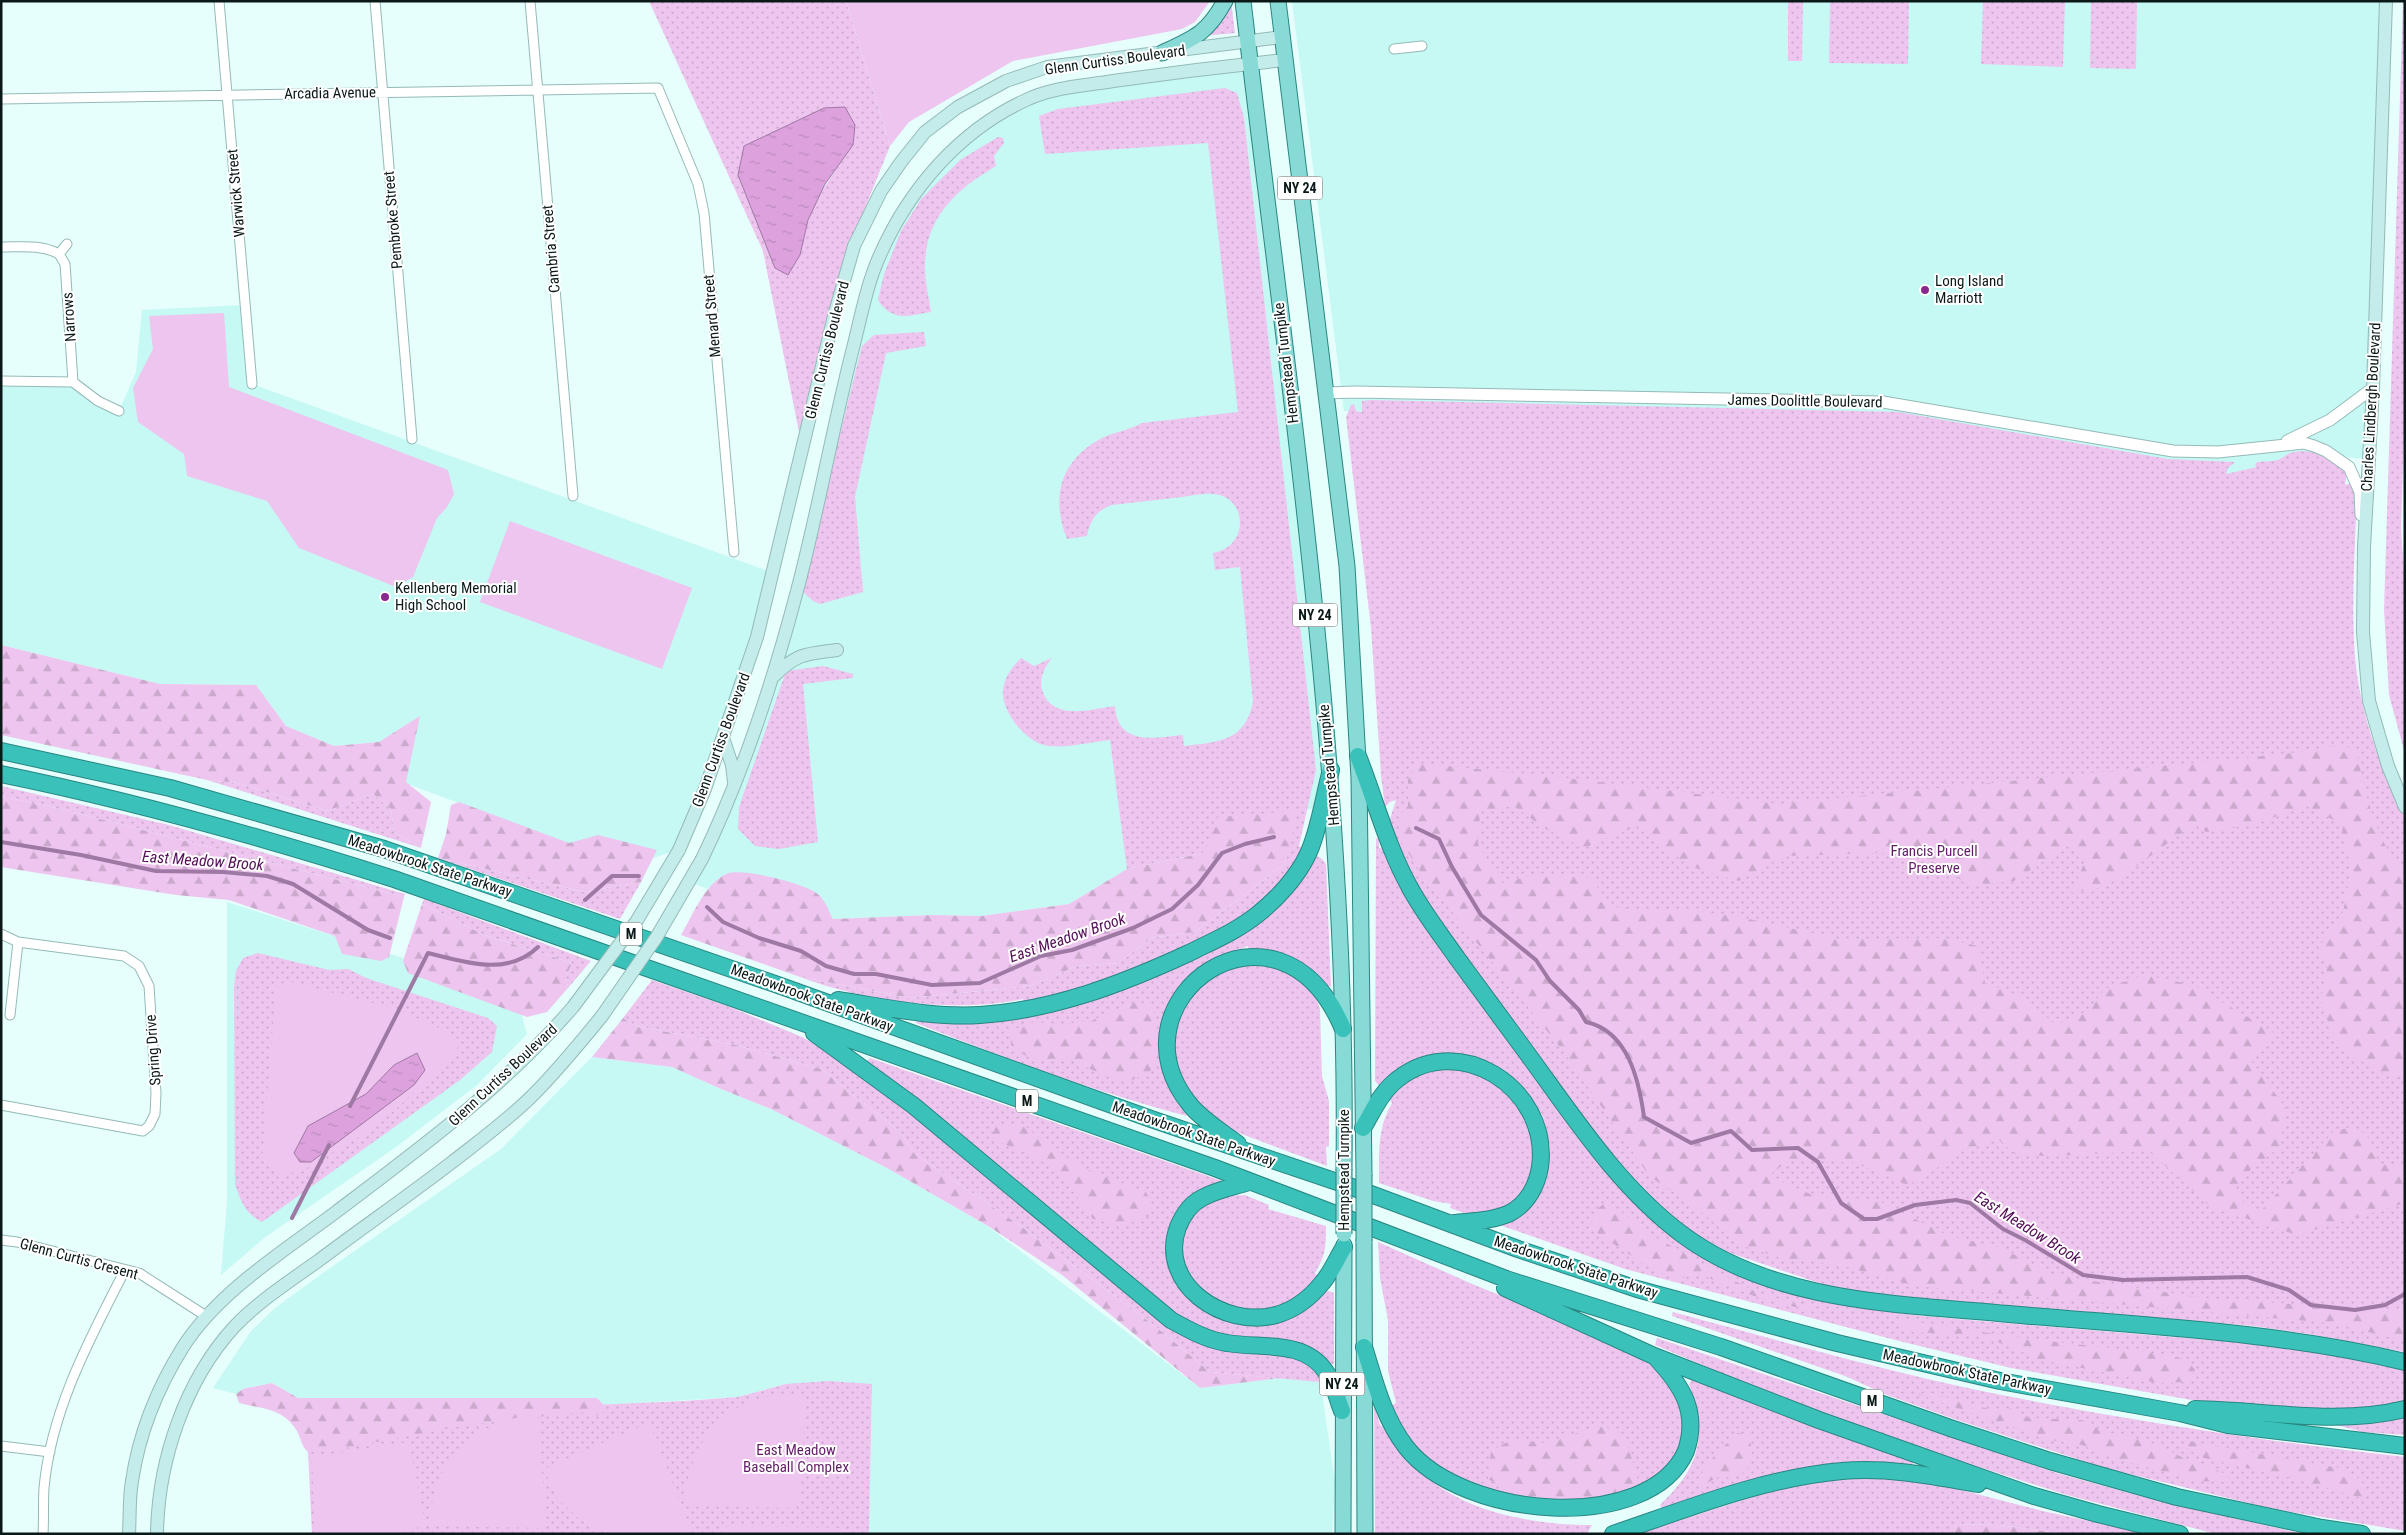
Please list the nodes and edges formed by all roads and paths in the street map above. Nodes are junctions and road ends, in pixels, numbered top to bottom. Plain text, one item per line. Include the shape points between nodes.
1 (219, 1) edge
2 (375, 1) edge
3 (530, 1) edge
4 (1225, 1) edge
5 (1243, 1) edge
6 (1278, 1) edge
7 (2386, 1) edge
8 (1282, 37) junction
9 (1248, 41) junction
10 (1422, 46) dead end
11 (1394, 48) dead end
12 (1162, 53) junction
13 (1285, 60) junction
14 (1250, 64) junction
15 (1018, 77) junction
16 (658, 88) joint
17 (538, 90) junction
18 (382, 93) junction
19 (227, 95) junction
20 (1, 99) edge
21 (1027, 99) junction
22 (67, 244) dead end
23 (1, 248) edge
24 (59, 254) junction
25 (1, 381) edge
26 (73, 382) junction
27 (252, 384) dead end
28 (2373, 388) junction
29 (1325, 394) junction
30 (119, 411) dead end
31 (412, 439) dead end
32 (2280, 444) junction
33 (573, 496) dead end
34 (2364, 547) junction
35 (734, 552) dead end
36 (837, 650) dead end
37 (772, 678) junction
38 (723, 738) junction
39 (1, 751) edge
40 (1358, 756) junction
41 (1330, 770) junction
42 (1, 774) edge
43 (734, 787) junction
44 (2405, 807) edge
45 (1, 934) edge
46 (18, 942) junction
47 (811, 997) junction
48 (10, 1015) dead end
49 (803, 1024) junction
50 (1343, 1029) junction
51 (1, 1105) edge
52 (1363, 1128) junction
53 (1250, 1152) junction
54 (1249, 1182) junction
55 (1449, 1224) junction
56 (1392, 1236) junction
57 (1, 1240) edge
58 (1344, 1240) junction
59 (125, 1270) junction
60 (206, 1316) junction
61 (1364, 1347) junction
62 (1654, 1356) junction
63 (2405, 1362) edge
64 (2152, 1408) junction
65 (2405, 1409) edge
66 (1342, 1411) junction
67 (1, 1446) edge
68 (2405, 1446) edge
69 (50, 1452) junction
70 (2034, 1496) junction
71 (44, 1534) edge
72 (130, 1534) edge
73 (157, 1534) edge
74 (1342, 1534) edge
75 (1365, 1534) edge
76 (1613, 1534) edge
77 (2180, 1534) edge
78 (2362, 1534) edge

1 - 19 street, Warwick Street
2 - 18 street, Pembroke Street
3 - 17 street, Cambria Street
4 - 12 main road via 1214,21 1198,36
5 - 9 main road, Hempstead Turnpike / NY 24
6 - 8 main road, Hempstead Turnpike / NY 24
7 - 28 main road, Charles Lindbergh Boulevard
8 - 9 main road, Glenn Curtiss Boulevard
8 - 13 main road, Hempstead Turnpike / NY 24
9 - 12 main road, Glenn Curtiss Boulevard
9 - 14 main road, Hempstead Turnpike / NY 24
10 - 11 street
12 - 15 main road, Glenn Curtiss Boulevard via 1047,67
13 - 14 main road, Glenn Curtiss Boulevard
13 - 29 main road, Hempstead Turnpike / NY 24
14 - 21 main road, Glenn Curtiss Boulevard via 1055,90
14 - 41 main road, Hempstead Turnpike / NY 24 via 1311,576
15 - 21 main road
15 - 38 main road, Glenn Curtiss Boulevard via 958,107 925,132 881,191 854,246 834,316 762,620
16 - 17 street, Arcadia Avenue
16 - 35 street, Menard Street via 698,184 704,213
17 - 18 street, Arcadia Avenue
17 - 33 street, Cambria Street
18 - 19 street, Arcadia Avenue
18 - 31 street, Pembroke Street
19 - 20 street, Arcadia Avenue
19 - 27 street, Warwick Street
21 - 37 main road, Glenn Curtiss Boulevard via 959,144 906,204 879,257 846,375 797,592
22 - 24 street
23 - 24 street via 35,247
24 - 26 street, Narrows via 65,264
25 - 26 street
26 - 30 street via 98,401
28 - 32 street, James Doolittle Boulevard via 2330,420
28 - 34 main road, Charles Lindbergh Boulevard
29 - 32 street, James Doolittle Boulevard via 1366,392 1883,402 2173,451 2218,452
29 - 40 main road, Hempstead Turnpike / NY 24 via 1347,566
32 - 34 street, James Doolittle Boulevard via 2314,446 2349,467 2360,492
34 - 44 main road, Charles Lindbergh Boulevard via 2363,632 2369,701 2388,766
36 - 37 main road via 801,655 788,661
37 - 43 main road, Glenn Curtiss Boulevard
38 - 43 main road via 732,765
38 - 60 main road, Glenn Curtiss Boulevard, bridge via 679,850 636,922 550,1034 468,1110 259,1270
39 - 47 highway, Meadowbrook State Parkway / M via 170,788 368,844
40 - 52 main road, Hempstead Turnpike / NY 24
40 - 63 highway via 1391,848 1409,887 1441,935 1604,1157 1659,1216 1712,1253 1783,1282 1865,1300 2281,1339
41 - 47 highway via 1308,854 1286,887 1258,914 1229,934 1158,967 1060,1002 980,1015 932,1015
41 - 50 main road, Hempstead Turnpike / NY 24
42 - 49 highway, Meadowbrook State Parkway / M via 160,810 355,866
43 - 73 main road, Glenn Curtiss Boulevard, bridge via 702,859 656,938 602,1016 565,1062 495,1128 276,1290 235,1326 207,1363 174,1434 162,1480
45 - 46 street, Spring Drive
46 - 48 street
46 - 51 street, Spring Drive via 124,956 139,966 149,986 155,1114 143,1130
47 - 53 highway, Meadowbrook State Parkway / M via 1123,1110
49 - 54 highway, Meadowbrook State Parkway / M
49 - 66 highway via 914,1106 1171,1320 1192,1332 1226,1343 1290,1347 1312,1357 1327,1372
50 - 53 highway via 1335,1008 1310,978 1287,963 1270,958 1234,959 1219,964 1186,990 1170,1025 1168,1045 1176,1082 1200,1116
50 - 58 main road, Hempstead Turnpike / NY 24, bridge
52 - 55 highway via 1392,1084 1422,1066 1461,1062 1481,1067 1516,1091 1530,1110 1542,1154 1532,1191 1509,1214
52 - 61 main road, Hempstead Turnpike / NY 24, bridge
53 - 55 highway, Meadowbrook State Parkway / M
54 - 56 highway, Meadowbrook State Parkway / M
54 - 58 highway via 1200,1198 1182,1218 1174,1238 1174,1258 1181,1275 1189,1288 1205,1302 1236,1316 1251,1318 1291,1309 1324,1282
55 - 64 highway, Meadowbrook State Parkway / M via 1637,1289 1837,1343 2000,1381
56 - 62 highway
56 - 78 highway, Meadowbrook State Parkway / M via 1506,1279 1721,1347 2050,1461 2178,1497
57 - 59 street, Glenn Curtis Cresent
58 - 66 main road, Hempstead Turnpike / NY 24
59 - 60 street, Glenn Curtis Cresent via 139,1273
59 - 69 street via 81,1358
60 - 72 main road, Glenn Curtiss Boulevard via 160,1387 144,1431 132,1481
61 - 62 highway via 1381,1404 1391,1425 1407,1448 1429,1470 1488,1502 1534,1514 1566,1517 1602,1516 1633,1508 1656,1496 1676,1473 1688,1444 1689,1414 1677,1381
61 - 75 main road, Hempstead Turnpike / NY 24
62 - 70 highway via 1819,1420
64 - 65 highway via 2312,1416 2352,1416
64 - 68 highway, Meadowbrook State Parkway / M via 2228,1425
66 - 74 main road, Hempstead Turnpike / NY 24
67 - 69 street
69 - 71 street via 44,1488
70 - 76 highway via 1905,1471 1842,1471 1756,1487
70 - 77 highway

